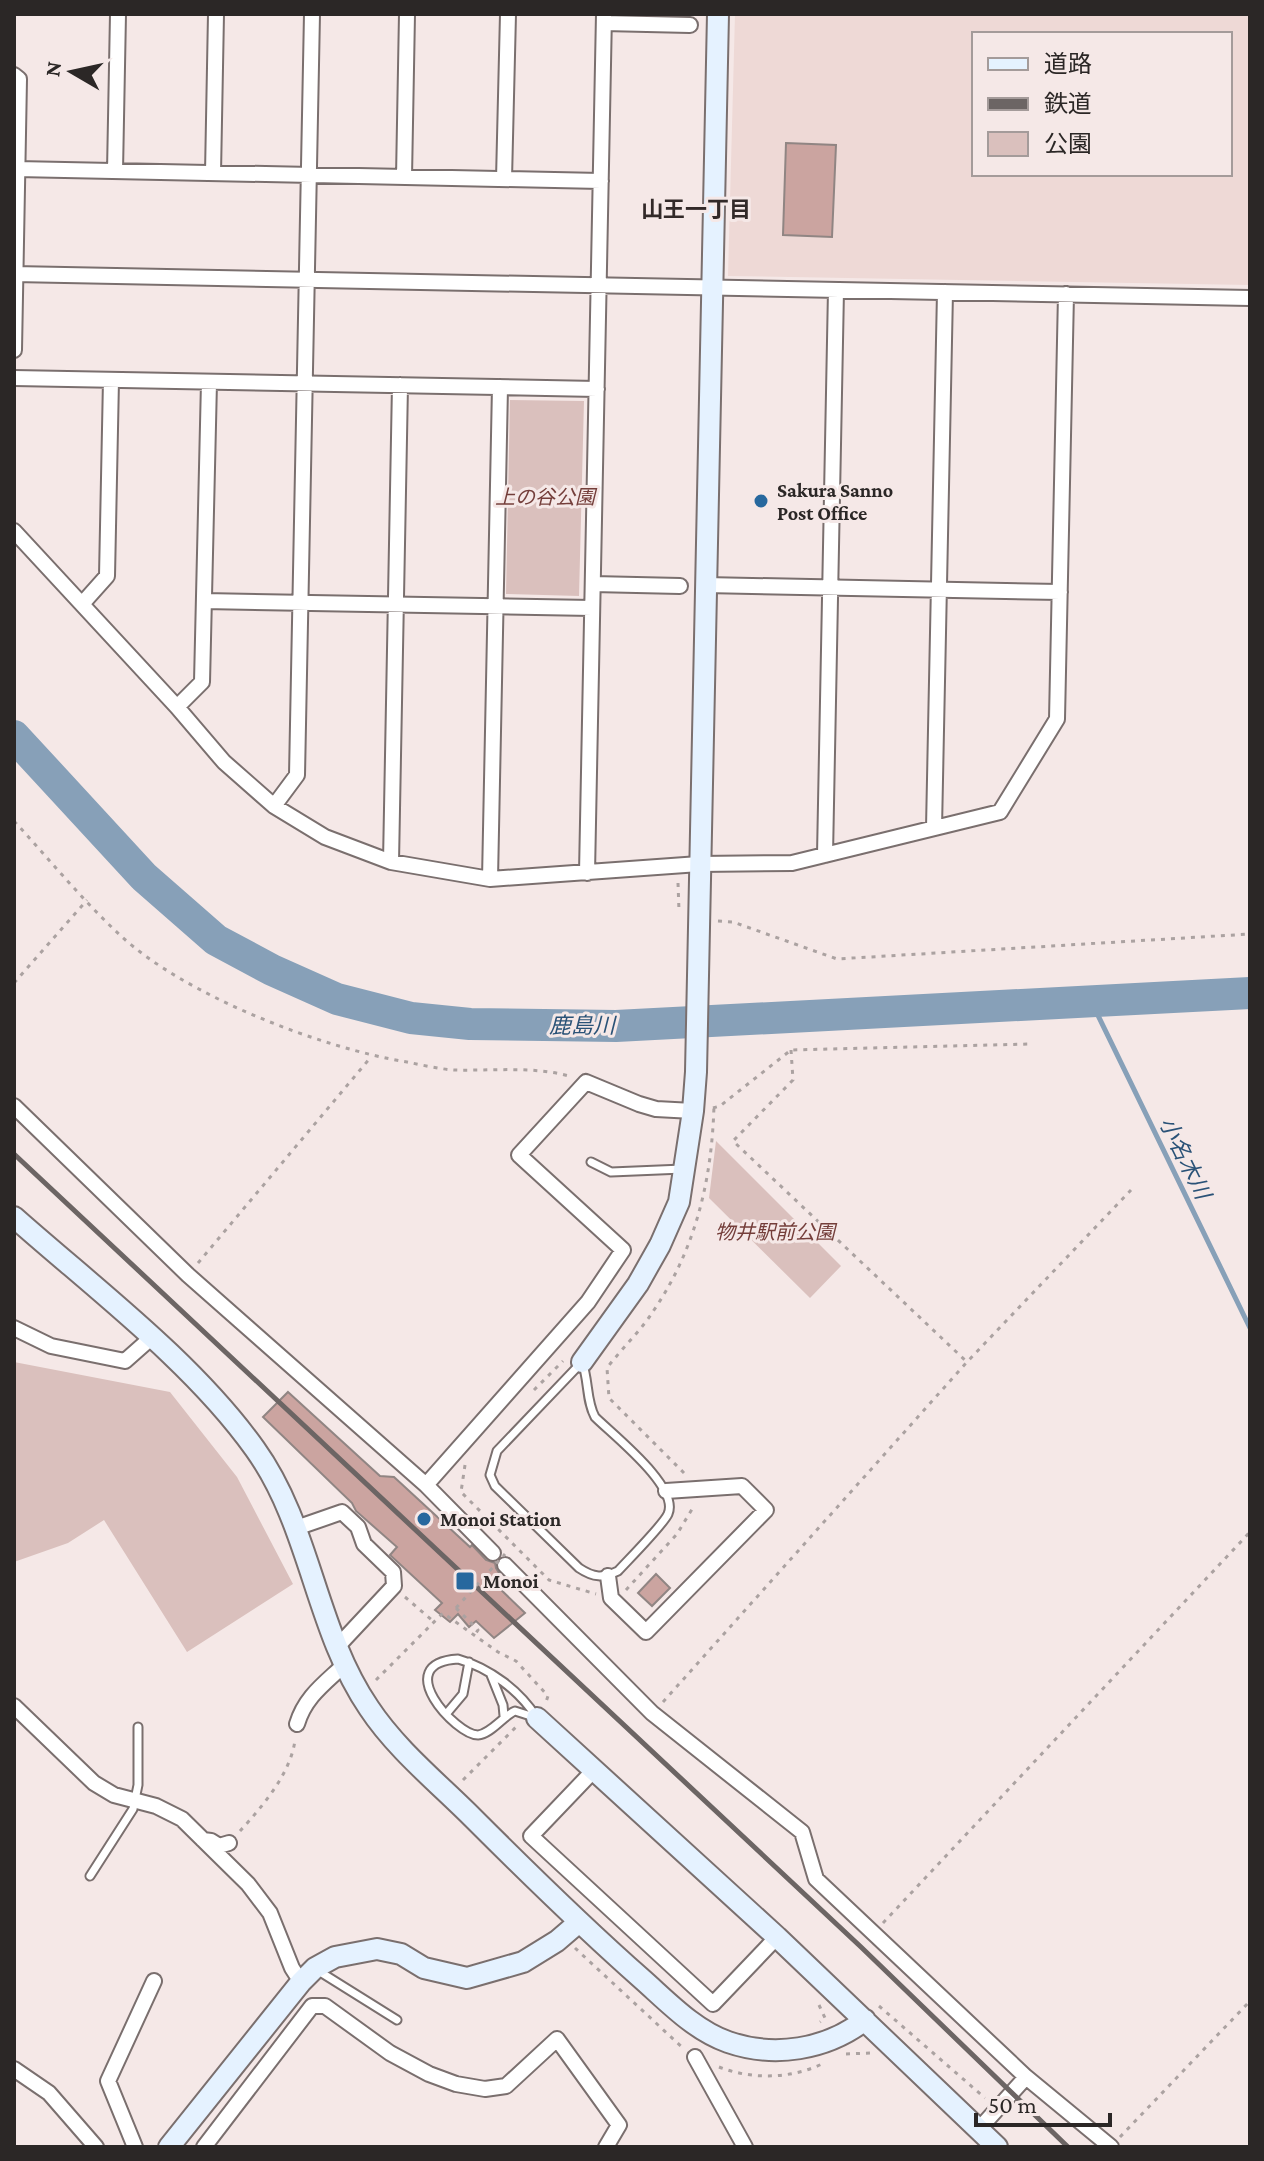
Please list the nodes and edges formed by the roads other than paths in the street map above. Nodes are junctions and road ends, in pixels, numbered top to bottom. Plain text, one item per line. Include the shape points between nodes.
1 (118, 14) edge
2 (216, 14) edge
3 (312, 14) edge
4 (407, 14) edge
5 (508, 14) edge
6 (718, 14) edge
7 (604, 19) edge
8 (690, 25) dead end
9 (14, 75) edge
10 (17, 169) junction
11 (115, 171) junction
12 (213, 173) junction
13 (309, 175) junction
14 (404, 177) junction
15 (504, 179) junction
16 (601, 181) junction
17 (15, 274) edge
18 (307, 279) junction
19 (599, 285) junction
20 (711, 287) junction
21 (836, 290) junction
22 (945, 292) junction
23 (1066, 294) junction
24 (1250, 298) edge
25 (14, 350) edge
26 (14, 378) edge
27 (111, 380) junction
28 (209, 382) junction
29 (305, 384) junction
30 (400, 385) junction
31 (500, 387) junction
32 (597, 389) junction
33 (14, 531) edge
34 (593, 584) junction
35 (705, 585) junction
36 (680, 586) dead end
37 (830, 588) junction
38 (939, 590) junction
39 (1060, 592) junction
40 (204, 601) junction
41 (300, 603) junction
42 (82, 604) junction
43 (396, 605) junction
44 (496, 606) junction
45 (592, 608) junction
46 (177, 707) junction
47 (274, 806) junction
48 (934, 828) junction
49 (825, 855) junction
50 (391, 862) junction
51 (699, 864) junction
52 (587, 873) junction
53 (490, 879) junction
54 (14, 1106) edge
55 (693, 1111) junction
56 (591, 1162) dead end
57 (684, 1169) junction
58 (14, 1217) edge
59 (14, 1328) edge
60 (151, 1338) junction
61 (582, 1362) junction
62 (426, 1485) junction
63 (666, 1491) junction
64 (296, 1528) junction
65 (608, 1576) junction
66 (340, 1656) junction
67 (469, 1662) junction
68 (491, 1675) junction
69 (14, 1706) edge
70 (447, 1713) junction
71 (504, 1716) junction
72 (537, 1718) junction
73 (297, 1724) road end
74 (138, 1727) dead end
75 (595, 1769) junction
76 (136, 1800) junction
77 (202, 1840) junction
78 (229, 1843) road end
79 (90, 1876) dead end
80 (578, 1923) junction
81 (777, 1937) junction
82 (308, 1975) junction
83 (154, 1981) dead end
84 (397, 2020) dead end
85 (865, 2020) junction
86 (695, 2057) dead end
87 (14, 2069) edge
88 (1026, 2077) junction
89 (980, 2128) junction
90 (96, 2147) edge
91 (135, 2147) edge
92 (169, 2147) edge
93 (204, 2147) edge
94 (606, 2147) edge
95 (745, 2147) edge
96 (997, 2147) edge
97 (1110, 2147) edge

1 - 11 street
2 - 12 street
3 - 13 street
4 - 14 street
5 - 15 street
6 - 20 street
7 - 8 street
7 - 16 street
9 - 10 street via 19,79
10 - 11 street
10 - 17 street
11 - 12 street
12 - 13 street
13 - 14 street
13 - 18 street
14 - 15 street
15 - 16 street
16 - 19 street
17 - 18 street
17 - 25 street
18 - 19 street
18 - 29 street
19 - 20 street
19 - 32 street
20 - 21 street
20 - 35 street
21 - 22 street
21 - 37 street
22 - 23 street
22 - 38 street
23 - 24 street
23 - 39 street
26 - 27 street
27 - 28 street
27 - 42 street via 107,576
28 - 29 street
28 - 40 street
29 - 30 street
29 - 41 street
30 - 31 street
30 - 43 street
31 - 32 street
31 - 44 street
32 - 34 street
33 - 42 street
34 - 36 street
34 - 45 street
35 - 37 street
35 - 51 street
37 - 38 street
37 - 49 street
38 - 39 street
38 - 48 street
39 - 48 street via 1057,719 1000,812
40 - 41 street
40 - 46 street via 202,682
41 - 43 street
41 - 47 street via 297,775
42 - 46 street
43 - 44 street
43 - 50 street
44 - 45 street
44 - 53 street
45 - 52 street
46 - 47 street via 224,762
47 - 50 street via 325,837
48 - 49 street
49 - 51 street via 792,863
50 - 53 street
51 - 52 street
51 - 55 street
52 - 53 street
54 - 62 street via 188,1275
55 - 57 street
55 - 62 street via 656,1109 586,1082 519,1155 623,1250 588,1302
56 - 57 lane via 611,1172
57 - 61 street via 679,1202 660,1245
58 - 60 street
59 - 60 street via 51,1346 125,1361
60 - 64 street via 205,1389 256,1450
61 - 63 lane via 595,1417
61 - 65 lane via 497,1451 490,1475 579,1568 592,1577
62 - 88 street via 652,1713 802,1832 816,1879
63 - 65 lane via 668,1514
63 - 65 street via 742,1486 766,1510 646,1632 611,1598
64 - 66 street
64 - 66 street via 342,1512 393,1572 394,1586
66 - 73 street via 302,1706
66 - 80 street via 369,1709 407,1752
67 - 68 lane
67 - 70 lane via 463,1694
67 - 70 lane via 445,1660 428,1675 430,1695
68 - 71 lane
68 - 72 lane
69 - 76 street via 94,1783
70 - 71 lane via 476,1735 487,1733
71 - 72 lane via 515,1711
72 - 75 street
74 - 76 lane
75 - 81 street
75 - 81 street via 531,1836 713,2004
76 - 77 street via 182,1819
76 - 79 lane
77 - 78 street via 219,1846
77 - 82 street via 248,1884 270,1913 292,1968
80 - 82 street via 523,1962 467,1978 377,1949 335,1957
80 - 85 street via 700,2029 727,2042 787,2050 819,2044
81 - 85 street
82 - 84 lane
82 - 92 street
83 - 91 street via 108,2081
85 - 89 street
86 - 95 street
87 - 90 street via 49,2093
88 - 89 street
88 - 97 street
89 - 96 street
93 - 94 street via 312,2006 325,2006 429,2074 485,2089 506,2086 557,2039 619,2125

